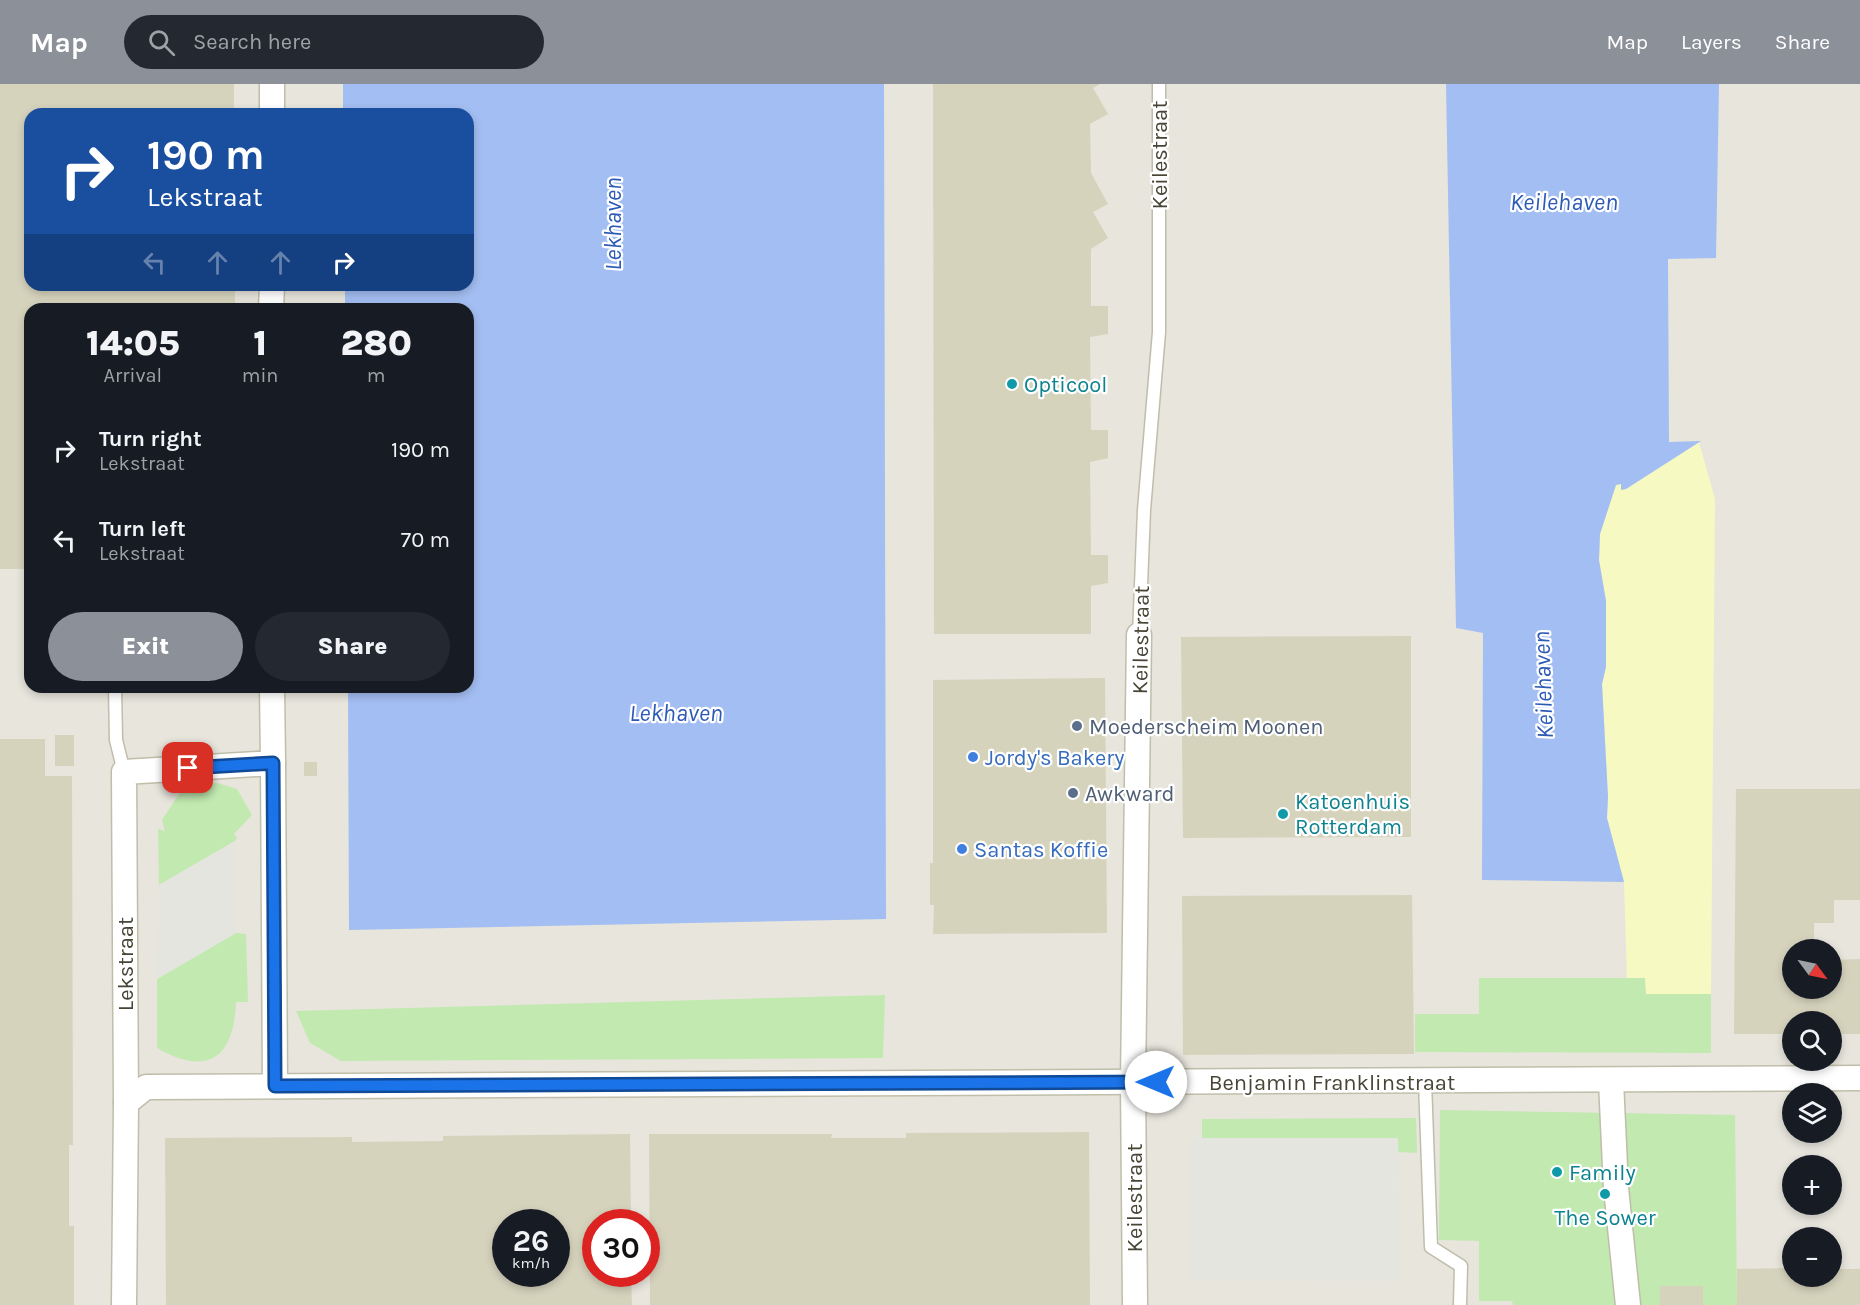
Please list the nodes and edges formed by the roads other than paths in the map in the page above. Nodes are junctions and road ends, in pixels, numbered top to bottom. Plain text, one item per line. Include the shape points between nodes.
1 (272, 84) edge
2 (1159, 84) edge
3 (272, 108) edge
4 (1139, 635) joint
5 (115, 693) edge
6 (272, 693) edge
7 (273, 763) junction
8 (124, 772) junction
9 (1860, 1078) edge
10 (1611, 1081) junction
11 (1134, 1082) junction
12 (1425, 1082) junction
13 (275, 1086) junction
14 (126, 1103) junction
15 (124, 1305) edge
16 (1135, 1305) edge
17 (1460, 1305) edge
18 (1628, 1305) edge

1 - 3 street
2 - 4 lane, Keilestraat via 1159,348 1144,510
4 - 11 street, Keilestraat
5 - 8 lane via 116,740
6 - 7 street
7 - 8 street
7 - 13 street
8 - 14 street, Lekstraat
9 - 10 street, Benjamin Franklinstraat
10 - 12 street, Benjamin Franklinstraat
10 - 18 street via 1616,1188
11 - 12 street, Benjamin Franklinstraat
11 - 13 street, Benjamin Franklinstraat
11 - 16 street, Keilestraat
12 - 17 lane via 1431,1247 1461,1266
13 - 14 street, Benjamin Franklinstraat via 146,1087
14 - 15 street, Lekstraat

